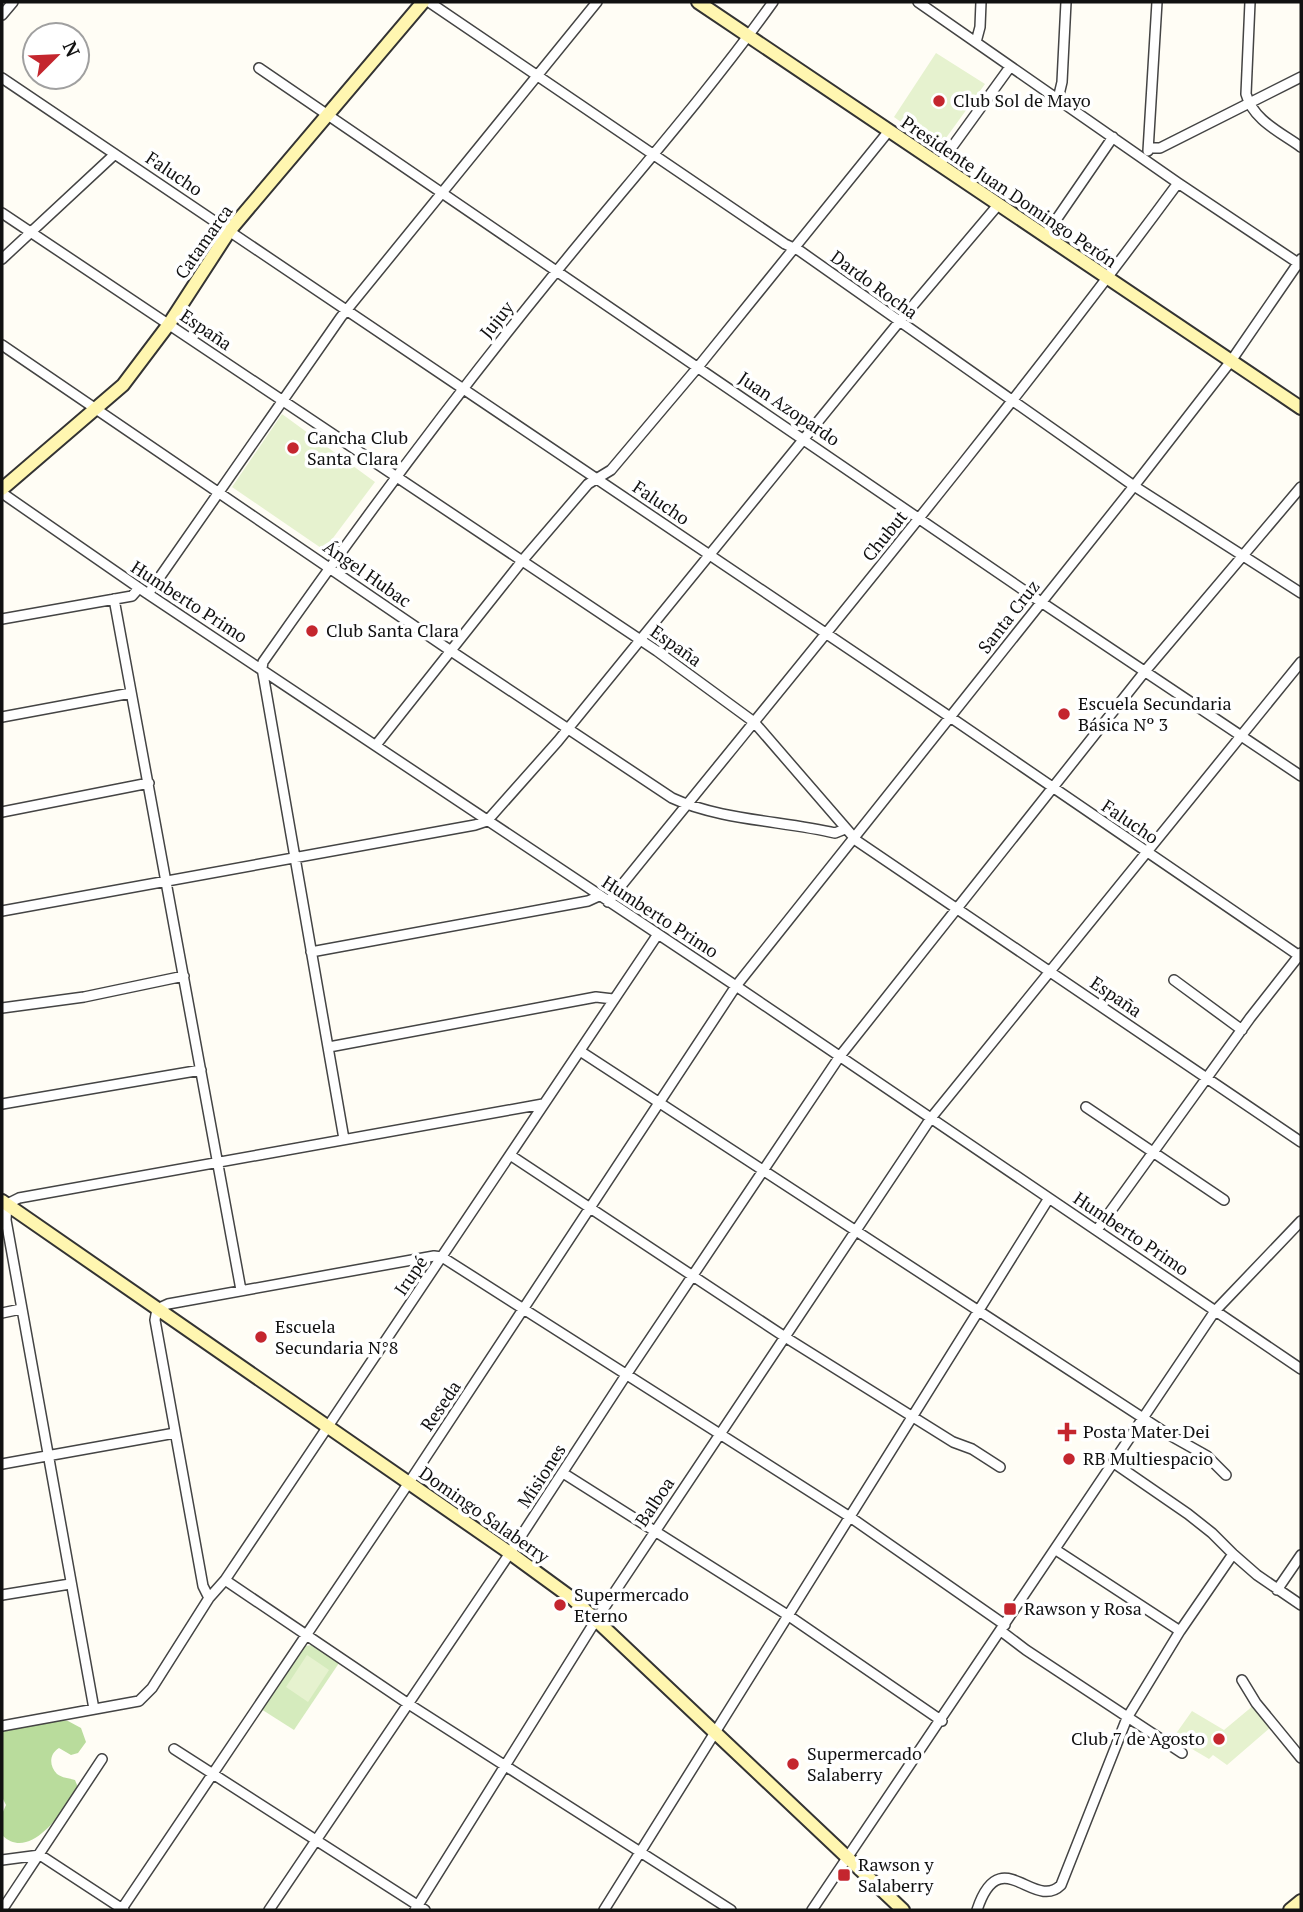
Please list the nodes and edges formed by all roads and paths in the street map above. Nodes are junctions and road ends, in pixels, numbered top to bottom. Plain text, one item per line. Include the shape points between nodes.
1 (13, 2) edge
2 (423, 2) edge
3 (429, 2) edge
4 (597, 2) edge
5 (698, 2) edge
6 (772, 2) edge
7 (918, 2) edge
8 (981, 2) edge
9 (1066, 2) edge
10 (1157, 2) edge
11 (1250, 2) edge
12 (2, 15) edge
13 (748, 36) junction
14 (976, 42) junction
15 (1010, 67) junction
16 (260, 68) dead end
17 (537, 76) junction
18 (1301, 77) edge
19 (2, 78) edge
20 (1058, 99) junction
21 (1248, 103) junction
22 (327, 114) junction
23 (888, 132) junction
24 (1113, 137) junction
25 (1301, 147) edge
26 (1150, 148) junction
27 (116, 154) junction
28 (652, 155) junction
29 (1143, 158) junction
30 (939, 165) junction
31 (1178, 183) junction
32 (443, 193) junction
33 (998, 205) junction
34 (2, 213) edge
35 (230, 230) junction
36 (30, 232) junction
37 (1045, 236) junction
38 (794, 248) junction
39 (2, 259) edge
40 (1300, 263) edge
41 (557, 270) junction
42 (1108, 279) junction
43 (347, 310) junction
44 (899, 322) junction
45 (169, 324) junction
46 (2, 345) edge
47 (1231, 361) junction
48 (698, 367) junction
49 (462, 388) junction
50 (284, 401) junction
51 (1012, 401) junction
52 (1301, 408) edge
53 (97, 409) junction
54 (804, 438) junction
55 (395, 477) junction
56 (597, 479) junction
57 (1134, 486) junction
58 (1301, 487) edge
59 (2, 491) edge
60 (220, 492) junction
61 (920, 517) junction
62 (709, 554) junction
63 (1243, 554) junction
64 (522, 561) junction
65 (330, 567) junction
66 (144, 591) junction
67 (1301, 593) edge
68 (114, 599) junction
69 (1041, 602) junction
70 (2, 619) edge
71 (826, 633) junction
72 (639, 640) junction
73 (451, 651) junction
74 (1301, 662) edge
75 (262, 668) junction
76 (1146, 670) junction
77 (131, 693) junction
78 (2, 717) edge
79 (950, 717) junction
80 (754, 722) junction
81 (568, 728) junction
82 (1243, 736) junction
83 (376, 745) junction
84 (1301, 776) edge
85 (149, 783) junction
86 (1052, 787) junction
87 (686, 804) junction
88 (2, 812) edge
89 (486, 821) junction
90 (845, 829) junction
91 (853, 837) junction
92 (1147, 852) junction
93 (296, 858) junction
94 (167, 882) junction
95 (603, 899) junction
96 (956, 907) junction
97 (2, 911) edge
98 (658, 934) junction
99 (311, 952) junction
100 (1300, 955) edge
101 (1050, 971) junction
102 (184, 976) junction
103 (1174, 980) dead end
104 (736, 986) junction
105 (613, 999) junction
106 (2, 1008) edge
107 (1242, 1030) junction
108 (329, 1047) junction
109 (580, 1051) junction
110 (840, 1056) junction
111 (201, 1070) junction
112 (1207, 1078) junction
113 (2, 1104) edge
114 (543, 1104) junction
115 (660, 1104) junction
116 (1086, 1107) dead end
117 (931, 1118) junction
118 (344, 1139) junction
119 (1301, 1142) edge
120 (1153, 1152) junction
121 (510, 1155) junction
122 (217, 1162) junction
123 (763, 1171) junction
124 (1049, 1198) junction
125 (1224, 1200) dead end
126 (4, 1203) edge
127 (590, 1210) junction
128 (1301, 1222) edge
129 (856, 1230) junction
130 (1097, 1230) junction
131 (442, 1257) junction
132 (693, 1276) junction
133 (242, 1290) junction
134 (21, 1309) junction
135 (157, 1309) junction
136 (524, 1309) junction
137 (979, 1310) junction
138 (1216, 1311) junction
139 (2, 1313) edge
140 (785, 1336) junction
141 (1301, 1369) edge
142 (626, 1375) junction
143 (913, 1417) junction
144 (1144, 1418) junction
145 (327, 1428) junction
146 (175, 1433) junction
147 (720, 1433) junction
148 (48, 1456) junction
149 (1114, 1463) junction
150 (2, 1464) edge
151 (1000, 1467) dead end
152 (563, 1473) junction
153 (1226, 1475) dead end
154 (408, 1484) junction
155 (850, 1517) junction
156 (654, 1531) junction
157 (1056, 1550) junction
158 (510, 1553) junction
159 (1233, 1555) junction
160 (1301, 1555) edge
161 (225, 1580) junction
162 (70, 1584) junction
163 (1278, 1590) junction
164 (2, 1595) edge
165 (209, 1598) junction
166 (1301, 1605) edge
167 (789, 1616) junction
168 (596, 1620) junction
169 (1003, 1628) junction
170 (1180, 1631) junction
171 (306, 1635) junction
172 (1242, 1680) dead end
173 (407, 1703) junction
174 (94, 1709) junction
175 (1127, 1718) junction
176 (942, 1721) junction
177 (2, 1726) edge
178 (715, 1732) junction
179 (174, 1749) dead end
180 (1182, 1753) dead end
181 (1301, 1758) edge
182 (102, 1759) dead end
183 (507, 1765) junction
184 (213, 1774) junction
185 (316, 1841) junction
186 (641, 1852) junction
187 (40, 1855) junction
188 (848, 1859) junction
189 (2, 1860) edge
190 (1301, 1901) edge
191 (419, 1909) edge
192 (2, 1910) edge
193 (122, 1910) edge
194 (269, 1910) edge
195 (604, 1910) edge
196 (731, 1910) edge
197 (812, 1910) edge
198 (903, 1910) edge
199 (977, 1910) edge
200 (1290, 1910) edge

1 - 12 street
2 - 22 street, Catamarca
3 - 17 street, Dardo Rocha
4 - 17 street
5 - 13 street, Presidente Juan Domingo Perón
6 - 13 street, Jujuy
7 - 14 street
8 - 14 street
9 - 20 street
10 - 26 street
11 - 21 street
13 - 23 street, Presidente Juan Domingo Perón
13 - 28 street, Jujuy
14 - 15 street
15 - 20 street
15 - 30 street
16 - 22 street, Juan Azopardo
17 - 28 street, Dardo Rocha
17 - 32 street
18 - 21 street
19 - 27 street, Falucho
20 - 24 street
21 - 25 street via 1258,117
21 - 26 street via 1160,148
22 - 32 street, Juan Azopardo
22 - 35 street, Catamarca
23 - 30 street, Presidente Juan Domingo Perón
23 - 38 street
24 - 29 street
24 - 37 street
26 - 29 street
27 - 35 street, Falucho
27 - 36 street
28 - 38 street, Dardo Rocha
28 - 41 street, Jujuy
29 - 31 street
30 - 33 street, Presidente Juan Domingo Perón
31 - 40 street
31 - 42 street, Chubut
32 - 41 street, Juan Azopardo
32 - 43 street
33 - 37 street, Presidente Juan Domingo Perón
33 - 44 street
34 - 36 street, España
35 - 43 street, Falucho
35 - 45 street, Catamarca
36 - 39 street
36 - 45 street, España
37 - 42 street, Presidente Juan Domingo Perón
38 - 44 street, Dardo Rocha
38 - 48 street
40 - 47 street, Santa Cruz
41 - 48 street, Juan Azopardo
41 - 49 street, Jujuy
42 - 47 street, Presidente Juan Domingo Perón
42 - 51 street, Chubut
43 - 49 street, Falucho
43 - 50 street
44 - 51 street, Dardo Rocha
44 - 54 street
45 - 50 street, España
45 - 53 street, Catamarca via 132,374
46 - 53 street, Ángel Hubac
47 - 52 street, Presidente Juan Domingo Perón
47 - 57 street, Santa Cruz
48 - 54 street, Juan Azopardo
48 - 56 street via 611,470
49 - 55 street, Jujuy
49 - 56 street, Falucho
50 - 55 street, España
50 - 60 street
51 - 57 street, Dardo Rocha
51 - 61 street, Chubut
53 - 59 street, Catamarca
53 - 60 street, Ángel Hubac
54 - 61 street, Juan Azopardo
54 - 62 street
55 - 64 street, España
55 - 65 street, Jujuy
56 - 62 street, Falucho
56 - 64 street
57 - 63 street, Dardo Rocha
57 - 69 street, Santa Cruz
58 - 63 street, Misiones
59 - 66 street, Humberto Primo
60 - 65 street, Ángel Hubac
60 - 66 street
61 - 69 street, Juan Azopardo
61 - 71 street, Chubut
62 - 71 street, Falucho
62 - 72 street
63 - 67 street, Dardo Rocha
63 - 76 street, Misiones
64 - 72 street, España
64 - 73 street
65 - 73 street, Ángel Hubac
65 - 75 street, Jujuy
66 - 68 street
66 - 75 street, Humberto Primo
68 - 70 street
68 - 77 street
69 - 76 street, Juan Azopardo
69 - 79 street, Santa Cruz
71 - 79 street, Falucho
71 - 80 street, Chubut
72 - 80 street, España
72 - 81 street
73 - 81 street, Ángel Hubac
73 - 83 street
74 - 82 street, Balboa
75 - 83 street, Humberto Primo
75 - 93 street
76 - 82 street, Juan Azopardo
76 - 86 street, Misiones
77 - 78 street
77 - 85 street
79 - 86 street, Falucho
79 - 91 street, Santa Cruz
80 - 87 street, Chubut
80 - 90 street, España
81 - 87 street, Ángel Hubac
81 - 89 street
82 - 84 street, Juan Azopardo
82 - 92 street, Balboa
83 - 89 street, Humberto Primo
85 - 88 street
85 - 94 street
86 - 92 street, Falucho
86 - 96 street, Misiones
87 - 90 street, Ángel Hubac via 835,833
87 - 95 street, Chubut
89 - 93 street
89 - 95 street, Humberto Primo
90 - 91 street, España
91 - 96 street, España
91 - 104 street, Santa Cruz
92 - 100 street, Falucho
92 - 101 street, Balboa
93 - 94 street
93 - 99 street
94 - 97 street
94 - 102 street
95 - 98 street, Humberto Primo
95 - 99 street
96 - 101 street, España
96 - 110 street, Misiones
98 - 104 street, Humberto Primo
98 - 105 street, Irupé
99 - 108 street
100 - 107 street
101 - 112 street, España
101 - 117 street, Balboa
102 - 106 street
102 - 111 street
103 - 107 street
104 - 110 street, Humberto Primo
104 - 115 street, Reseda
105 - 108 street via 596,997
105 - 109 street, Irupé
107 - 112 street
108 - 118 street
109 - 114 street, Irupé
109 - 115 street
110 - 117 street, Humberto Primo
110 - 123 street, Misiones
111 - 113 street
111 - 122 street
112 - 119 street, España
112 - 120 street
114 - 118 street
114 - 121 street, Irupé
115 - 123 street
115 - 127 street, Reseda
116 - 120 street
117 - 124 street, Humberto Primo
117 - 129 street, Balboa
118 - 122 street
120 - 125 street
120 - 130 street
121 - 127 street
121 - 131 street, Irupé
122 - 126 street
122 - 133 street
123 - 129 street
123 - 132 street, Misiones
124 - 130 street, Humberto Primo
124 - 137 street
126 - 134 street
126 - 135 street, Domingo Salaberry
127 - 132 street
127 - 136 street, Reseda
128 - 138 street
129 - 137 street
129 - 140 street, Balboa
130 - 138 street, Humberto Primo
131 - 133 street
131 - 136 street
131 - 145 street, Irupé
132 - 140 street
132 - 142 street, Misiones
133 - 135 street
134 - 139 street
134 - 148 street
135 - 145 street, Domingo Salaberry
135 - 146 street via 155,1320
136 - 142 street
136 - 154 street, Reseda
137 - 143 street
137 - 144 street
138 - 141 street, Humberto Primo
138 - 144 street
140 - 143 street
140 - 147 street, Balboa
142 - 147 street
142 - 152 street, Misiones
143 - 151 street
143 - 155 street
144 - 149 street
144 - 153 street via 1207,1456
145 - 154 street, Domingo Salaberry
145 - 161 street, Irupé
146 - 148 street
146 - 165 street
147 - 155 street
147 - 156 street, Balboa
148 - 150 street
148 - 162 street
149 - 157 street
149 - 159 street via 1188,1514
152 - 156 street
152 - 158 street, Misiones
154 - 158 street, Domingo Salaberry
154 - 171 street, Reseda
155 - 167 street
155 - 169 street
156 - 167 street
156 - 168 street, Balboa
157 - 169 street
157 - 170 street
158 - 168 street, Domingo Salaberry
158 - 173 street, Misiones
159 - 163 street
159 - 170 street
160 - 163 street
161 - 165 street, Irupé
161 - 171 street
162 - 164 street
162 - 174 street
163 - 166 street
165 - 174 street, Irupé via 139,1701
167 - 176 street
167 - 178 street
168 - 178 street, Domingo Salaberry
168 - 183 street, Balboa
169 - 175 street via 1026,1650
169 - 176 street
170 - 175 street
171 - 173 street
171 - 184 street, Reseda
172 - 181 street
173 - 183 street
173 - 185 street, Misiones
174 - 177 street
175 - 180 street
175 - 199 street via 1061,1885 1042,1894 998,1880 984,1890
176 - 188 street
178 - 186 street
178 - 188 street, Domingo Salaberry
179 - 184 street
182 - 187 street
183 - 186 street
183 - 191 street, Balboa
184 - 185 street
184 - 193 street, Reseda
185 - 191 street
185 - 194 street, Misiones
186 - 195 street
186 - 196 street
187 - 189 street
187 - 192 street
187 - 193 street
188 - 197 street
188 - 198 street, Domingo Salaberry
190 - 200 street

